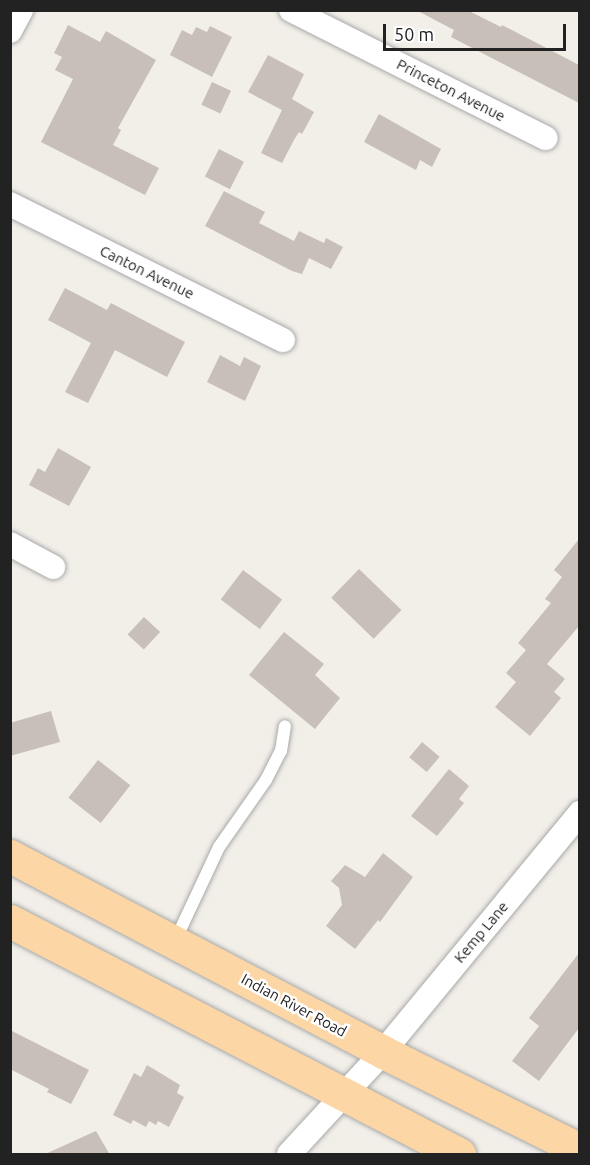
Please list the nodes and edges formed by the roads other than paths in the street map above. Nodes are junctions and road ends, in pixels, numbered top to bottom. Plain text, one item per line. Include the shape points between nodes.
1 (21, 10) edge
2 (291, 10) edge
3 (10, 32) edge
4 (546, 138) dead end
5 (10, 204) edge
6 (283, 340) dead end
7 (10, 544) edge
8 (53, 567) dead end
9 (285, 726) dead end
10 (579, 813) edge
11 (10, 856) edge
12 (10, 921) edge
13 (175, 942) junction
14 (382, 1052) junction
15 (343, 1095) junction
16 (579, 1150) edge
17 (289, 1155) edge
18 (459, 1155) edge

1 - 3 street
2 - 4 street, Princeton Avenue
5 - 6 street, Canton Avenue
7 - 8 street
9 - 13 lane via 276,761 219,847
10 - 14 street, Kemp Lane
11 - 13 main road, Indian River Road
12 - 15 main road
13 - 14 main road, Indian River Road
14 - 15 street, Kemp Lane
14 - 16 main road, Indian River Road
15 - 17 street, Kemp Lane
15 - 18 main road

